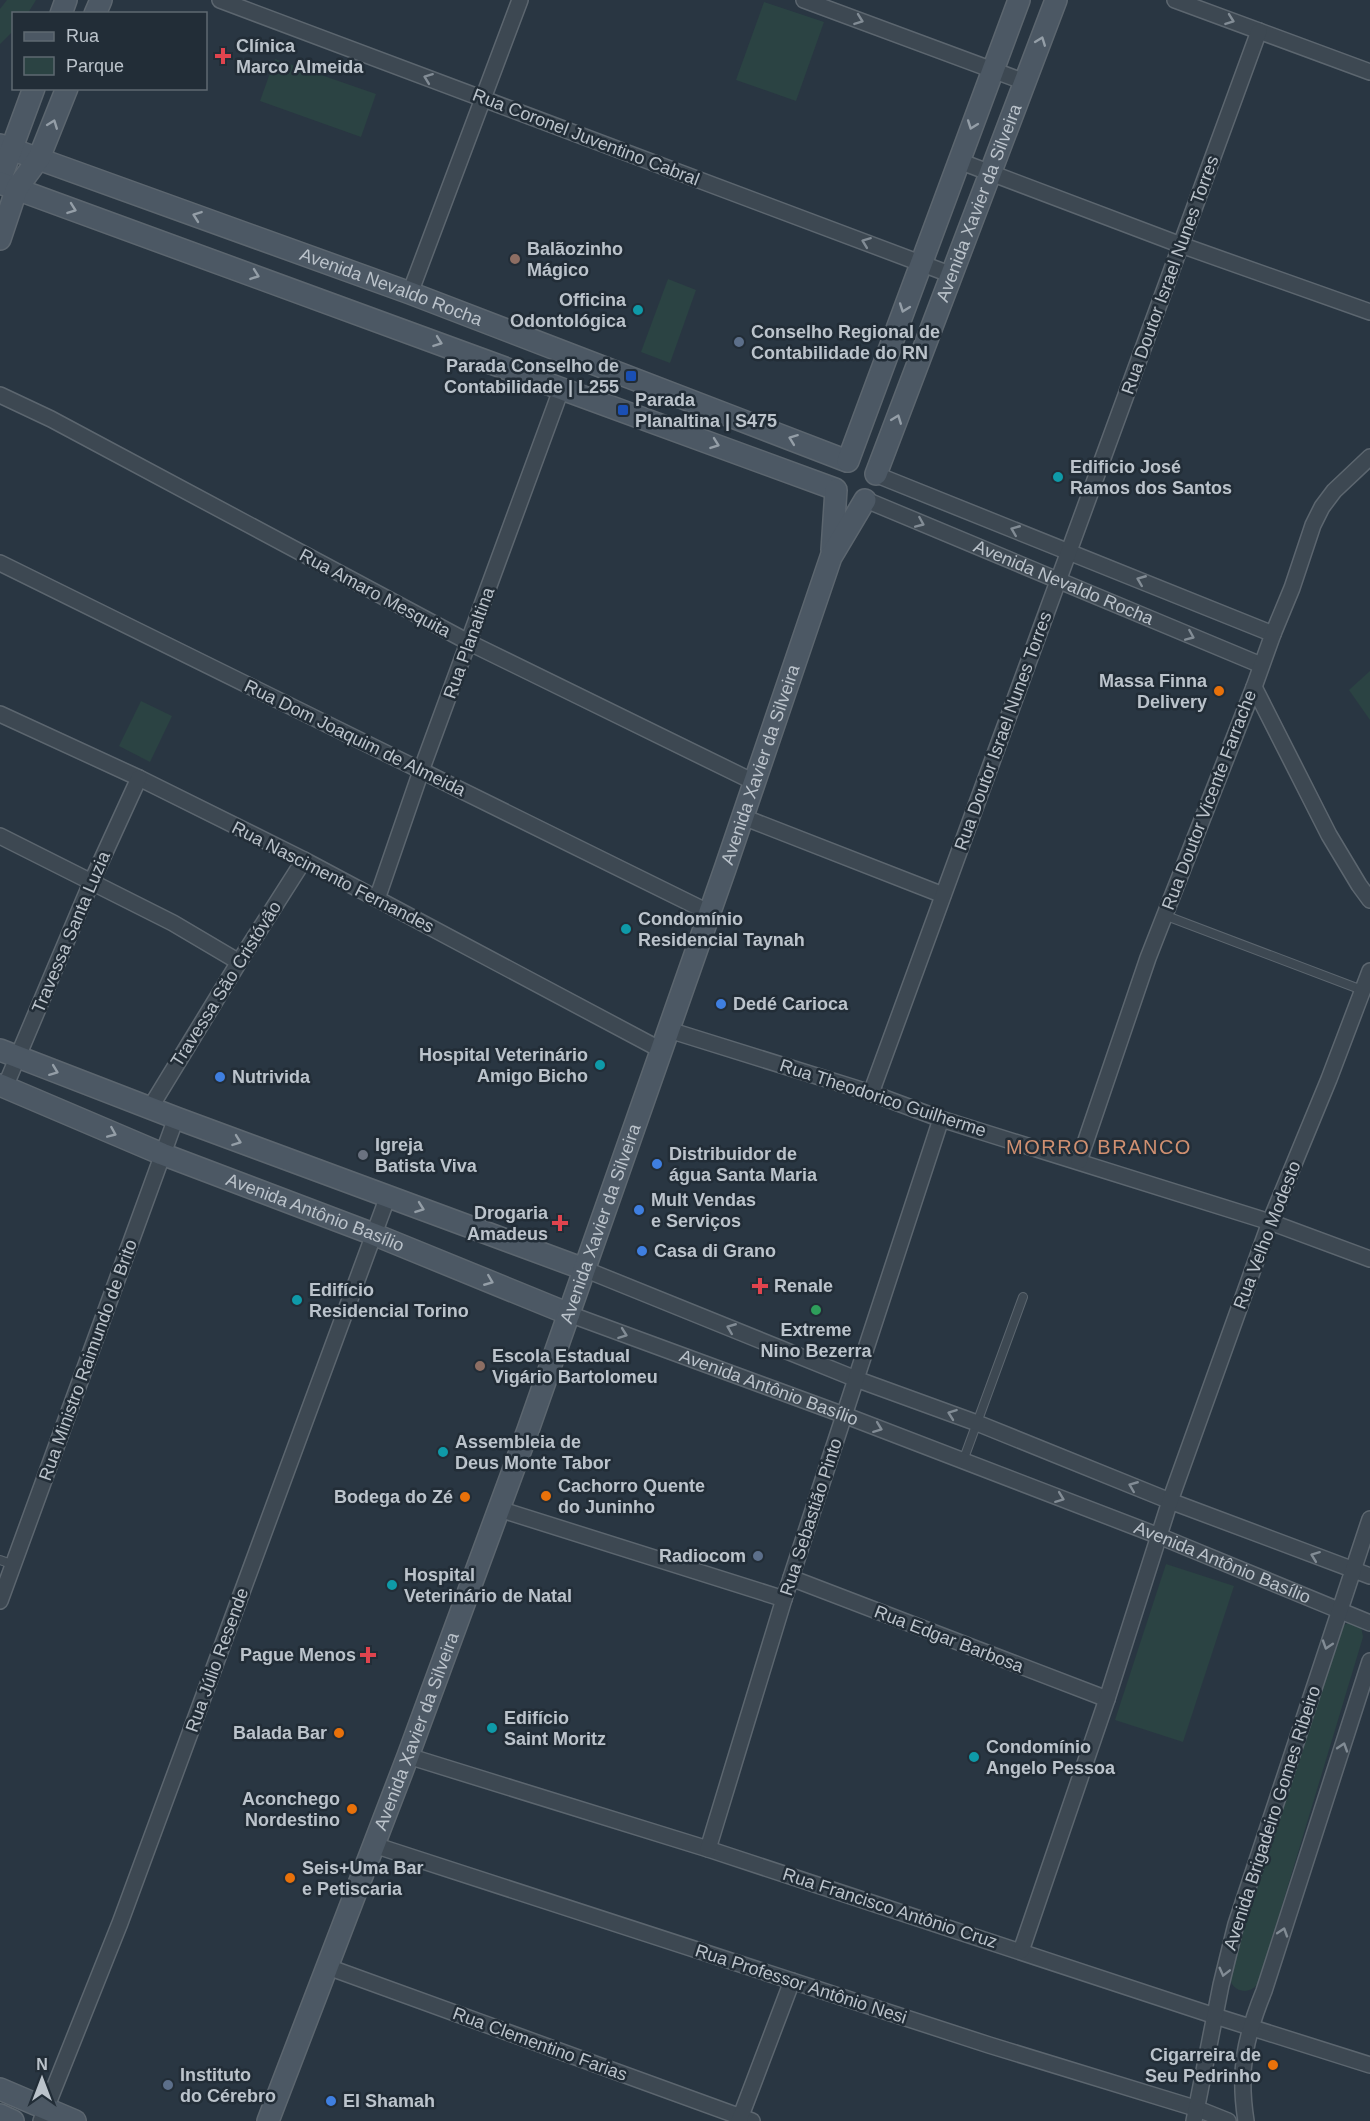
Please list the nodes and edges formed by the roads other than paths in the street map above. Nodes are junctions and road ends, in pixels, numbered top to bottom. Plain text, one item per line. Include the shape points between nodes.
1 (220, 0) edge
2 (520, 0) edge
3 (804, 0) edge
4 (1019, 0) edge
5 (1056, 0) edge
6 (1175, 0) edge
7 (1259, 31) junction
8 (992, 70) junction
9 (1370, 72) edge
10 (1025, 82) junction
11 (33, 90) edge
12 (66, 90) edge
13 (483, 99) junction
14 (5, 147) edge
15 (39, 158) junction
16 (959, 161) junction
17 (991, 173) junction
18 (6, 183) edge
19 (0, 239) edge
20 (1181, 245) junction
21 (921, 263) junction
22 (952, 275) junction
23 (410, 293) junction
24 (1370, 312) edge
25 (562, 387) junction
26 (0, 395) edge
27 (1370, 457) edge
28 (848, 461) junction
29 (876, 474) junction
30 (836, 489) junction
31 (865, 500) junction
32 (1069, 552) junction
33 (831, 557) junction
34 (0, 563) edge
35 (1058, 581) junction
36 (1273, 634) junction
37 (470, 643) junction
38 (1261, 665) junction
39 (1254, 687) junction
40 (0, 714) edge
41 (422, 771) junction
42 (139, 778) junction
43 (754, 782) junction
44 (743, 817) junction
45 (0, 836) edge
46 (304, 860) junction
47 (91, 883) junction
48 (943, 895) junction
49 (377, 899) junction
50 (1370, 900) edge
51 (710, 913) junction
52 (1164, 915) junction
53 (239, 962) junction
54 (1370, 971) edge
55 (1362, 990) junction
56 (669, 1030) junction
57 (661, 1050) junction
58 (9, 1053) edge
59 (2, 1086) edge
60 (871, 1093) junction
61 (150, 1108) junction
62 (176, 1118) junction
63 (941, 1119) junction
64 (162, 1154) junction
65 (1079, 1161) junction
66 (388, 1196) junction
67 (1270, 1222) junction
68 (373, 1234) junction
69 (1370, 1259) edge
70 (584, 1269) junction
71 (1023, 1297) dead end
72 (568, 1314) junction
73 (856, 1379) junction
74 (844, 1415) junction
75 (977, 1423) junction
76 (963, 1461) junction
77 (1170, 1501) junction
78 (499, 1509) junction
79 (1370, 1519) edge
80 (1159, 1536) junction
81 (7, 1562) edge
82 (1353, 1570) junction
83 (1370, 1576) edge
84 (791, 1578) junction
85 (784, 1599) junction
86 (0, 1601) edge
87 (1338, 1610) junction
88 (1370, 1623) edge
89 (1370, 1661) edge
90 (1107, 1699) junction
91 (408, 1756) junction
92 (374, 1845) junction
93 (708, 1849) junction
94 (1021, 1951) junction
95 (328, 1967) junction
96 (792, 1981) junction
97 (1215, 2016) junction
98 (1250, 2027) junction
99 (1370, 2066) edge
100 (0, 2089) edge
101 (0, 2115) edge
102 (44, 2115) edge
103 (1196, 2115) edge
104 (744, 2120) edge
105 (14, 2121) edge
106 (75, 2121) edge
107 (268, 2121) edge
108 (1228, 2121) edge
109 (1246, 2121) edge

13 -> 1 street, Rua Coronel Juventino Cabral
2 - 13 street
3 -> 8 street
4 - 8 main road, Avenida Xavier da Silveira
10 -> 5 main road, Avenida Xavier da Silveira
6 -> 7 street
7 - 9 street
7 - 20 street, Rua Doutor Israel Nunes Torres
8 - 10 street
8 -> 16 main road, Avenida Xavier da Silveira
10 - 17 main road, Avenida Xavier da Silveira
11 - 14 main road
15 -> 12 main road
21 -> 13 street, Rua Coronel Juventino Cabral
13 - 23 street
14 - 15 main road, Avenida Nevaldo Rocha
14 - 18 main road
15 - 18 main road
23 -> 15 main road, Avenida Nevaldo Rocha
16 - 17 street
16 - 21 main road, Avenida Xavier da Silveira
17 - 20 street
17 - 22 main road, Avenida Xavier da Silveira
18 - 19 main road
18 -> 25 main road, Avenida Nevaldo Rocha
20 - 24 street
20 - 32 street, Rua Doutor Israel Nunes Torres
21 - 22 street, Rua Coronel Juventino Cabral
21 -> 28 main road, Avenida Xavier da Silveira
29 -> 22 main road, Avenida Xavier da Silveira
28 -> 23 main road, Avenida Nevaldo Rocha
25 -> 30 main road, Avenida Nevaldo Rocha
25 - 37 street, Rua Planaltina
26 - 37 street, Rua Amaro Mesquita
27 - 36 street, Rua Doutor Vicente Farrache via 1322,507
28 - 29 main road via 865,462
28 - 30 main road via 836,473
29 - 31 main road via 874,492
32 -> 29 street, Avenida Nevaldo Rocha
30 - 31 main road via 852,502
30 - 33 main road, Avenida Xavier da Silveira
31 - 33 main road, Avenida Xavier da Silveira
31 -> 35 street, Avenida Nevaldo Rocha
32 - 35 street, Rua Doutor Israel Nunes Torres
36 -> 32 street, Avenida Nevaldo Rocha
33 - 43 main road, Avenida Xavier da Silveira
34 - 41 street, Rua Dom Joaquim de Almeida
35 -> 38 street, Avenida Nevaldo Rocha
35 - 48 street, Rua Doutor Israel Nunes Torres
36 - 38 street, Rua Doutor Vicente Farrache
37 - 41 street, Rua Planaltina
37 - 43 street, Rua Amaro Mesquita
38 - 39 street, Rua Doutor Vicente Farrache
39 - 50 street via 1329,835
39 - 52 street, Rua Doutor Vicente Farrache
40 - 42 street, Rua Nascimento Fernandes
41 - 49 street, Rua Planaltina
41 - 51 street, Rua Dom Joaquim de Almeida
42 - 46 street, Rua Nascimento Fernandes
42 - 47 street, Travessa Santa Luzia
43 - 44 main road, Avenida Xavier da Silveira
44 - 48 street
44 - 51 main road, Avenida Xavier da Silveira
45 - 47 street
46 - 49 street, Rua Nascimento Fernandes
46 - 53 street, Travessa São Cristóvão
47 - 53 street via 173,922
47 - 58 street, Travessa Santa Luzia
48 - 60 street, Rua Doutor Israel Nunes Torres
49 - 57 street, Rua Nascimento Fernandes
51 - 56 main road, Avenida Xavier da Silveira
52 - 55 lane
52 - 65 street, Rua Doutor Vicente Farrache
53 - 61 street, Travessa São Cristóvão
54 - 55 street, Rua Velho Modesto
55 - 67 street, Rua Velho Modesto
56 - 57 main road, Avenida Xavier da Silveira
56 - 60 street, Rua Theodorico Guilherme
57 - 70 main road, Avenida Xavier da Silveira
58 - 59 street, Travessa Santa Luzia
58 -> 61 main road, Avenida Antônio Basílio
59 -> 64 main road, Avenida Antônio Basílio
60 - 63 street, Rua Theodorico Guilherme
61 - 62 main road, Avenida Antônio Basílio
62 - 64 street, Rua Ministro Raimundo de Brito
62 -> 66 main road, Avenida Antônio Basílio
63 - 65 street, Rua Theodorico Guilherme
63 - 73 street, Rua Sebastião Pinto
64 - 68 main road, Avenida Antônio Basílio
64 - 81 street, Rua Ministro Raimundo de Brito
65 - 67 street, Rua Theodorico Guilherme
66 - 68 street, Rua Júlio Resende
66 -> 70 main road, Avenida Antônio Basílio
67 - 69 street, Rua Theodorico Guilherme
67 - 77 street, Rua Velho Modesto
68 -> 72 main road, Avenida Antônio Basílio
68 - 102 street, Rua Júlio Resende via 120,1923
70 - 72 main road, Avenida Xavier da Silveira
73 -> 70 street, Avenida Antônio Basílio
71 - 75 lane
72 -> 74 street, Avenida Antônio Basílio
72 - 78 main road, Avenida Xavier da Silveira
73 - 74 street, Rua Sebastião Pinto
75 -> 73 street, Avenida Antônio Basílio
74 -> 76 street, Avenida Antônio Basílio
74 - 84 street, Rua Sebastião Pinto
75 - 76 lane
77 -> 75 street, Avenida Antônio Basílio
76 -> 80 street, Avenida Antônio Basílio
77 - 80 street, Rua Velho Modesto
82 -> 77 street, Avenida Antônio Basílio
78 - 85 street
78 - 91 main road, Avenida Xavier da Silveira
79 - 82 street, Avenida Brigadeiro Gomes Ribeiro
80 - 87 street, Avenida Antônio Basílio
80 - 90 street
81 - 86 street, Rua Ministro Raimundo de Brito
82 - 83 street, Avenida Antônio Basílio
82 - 87 street, Avenida Brigadeiro Gomes Ribeiro
84 - 85 street, Rua Sebastião Pinto
84 - 90 street, Rua Edgar Barbosa
85 - 93 street, Rua Sebastião Pinto
87 - 88 street, Avenida Antônio Basílio
87 -> 97 street, Avenida Brigadeiro Gomes Ribeiro via 1236,1924
98 -> 89 street
90 - 94 street
91 - 92 main road, Avenida Xavier da Silveira
91 - 93 street, Rua Francisco Antônio Cruz
92 - 95 main road, Avenida Xavier da Silveira
92 - 96 street, Rua Professor Antônio Nesi
93 - 94 street, Rua Francisco Antônio Cruz
94 - 97 street, Rua Francisco Antônio Cruz
95 - 104 street, Rua Clementino Farias
95 - 107 main road, Avenida Xavier da Silveira
96 - 103 street, Rua Professor Antônio Nesi
96 - 104 street
97 - 98 street, Rua Francisco Antônio Cruz
97 - 103 street, Avenida Brigadeiro Gomes Ribeiro
98 - 99 street, Rua Francisco Antônio Cruz
98 - 109 street via 1242,2090
100 - 102 main road
101 - 105 main road
102 - 106 main road
103 - 108 street, Rua Professor Antônio Nesi

